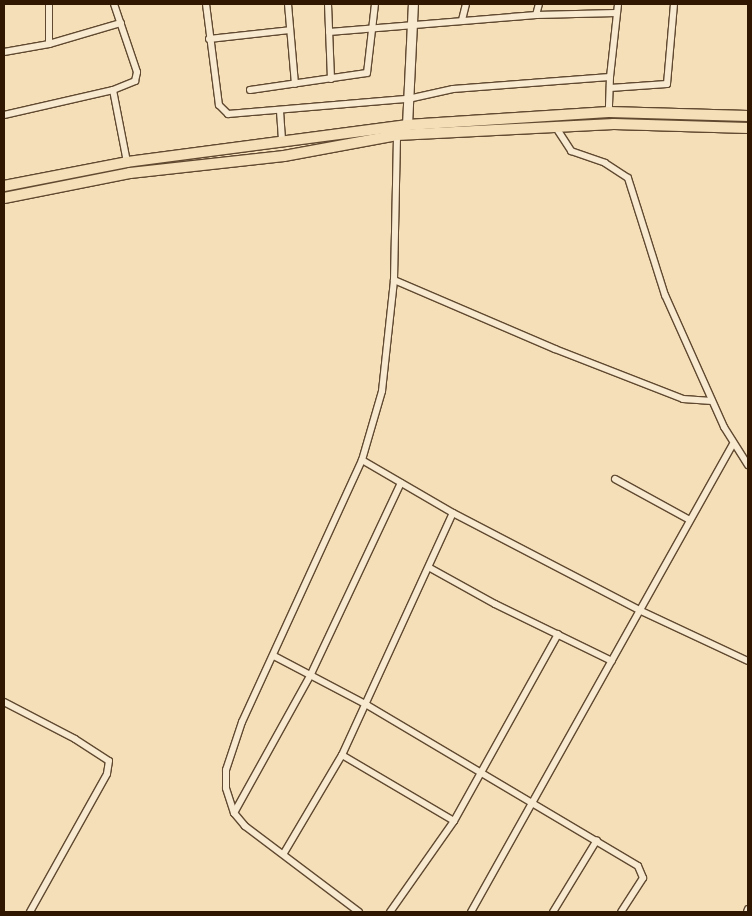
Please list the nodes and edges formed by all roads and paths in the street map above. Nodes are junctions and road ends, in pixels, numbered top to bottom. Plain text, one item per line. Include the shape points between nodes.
1 (49, 4) edge
2 (114, 4) edge
3 (206, 4) edge
4 (288, 4) edge
5 (328, 4) edge
6 (375, 4) edge
7 (413, 4) edge
8 (466, 4) edge
9 (539, 4) edge
10 (618, 4) edge
11 (674, 4) edge
12 (616, 13) junction
13 (536, 15) junction
14 (462, 20) junction
15 (122, 24) junction
16 (410, 24) junction
17 (373, 28) junction
18 (290, 30) junction
19 (329, 32) junction
20 (210, 38) junction
21 (49, 44) junction
22 (4, 52) edge
23 (610, 77) junction
24 (331, 79) junction
25 (295, 84) junction
26 (610, 88) junction
27 (113, 90) junction
28 (250, 90) dead end
29 (408, 98) junction
30 (609, 112) junction
31 (4, 114) edge
32 (280, 114) junction
33 (748, 116) edge
34 (407, 125) junction
35 (554, 126) junction
36 (748, 128) edge
37 (397, 135) junction
38 (282, 140) junction
39 (127, 162) junction
40 (4, 186) edge
41 (4, 198) edge
42 (394, 280) junction
43 (712, 401) junction
44 (733, 444) junction
45 (362, 460) junction
46 (748, 465) edge
47 (615, 479) dead end
48 (401, 484) junction
49 (453, 513) junction
50 (690, 520) junction
51 (430, 568) junction
52 (640, 610) junction
53 (558, 634) junction
54 (274, 656) junction
55 (612, 661) junction
56 (748, 661) edge
57 (311, 674) junction
58 (4, 702) edge
59 (367, 705) junction
60 (342, 755) junction
61 (480, 774) junction
62 (534, 804) junction
63 (234, 813) junction
64 (454, 821) junction
65 (597, 840) junction
66 (284, 854) junction
67 (30, 912) edge
68 (359, 912) edge
69 (390, 912) edge
70 (471, 912) edge
71 (553, 912) edge
72 (621, 912) edge

1 - 21 street
2 - 15 street
3 - 20 street
4 - 18 street
5 - 19 street
6 - 17 street
7 - 16 street
8 - 14 street
9 - 13 street
10 - 12 street
11 - 26 street via 667,84
12 - 13 street
12 - 23 street
13 - 14 street
14 - 16 street
15 - 21 street
15 - 27 street via 137,76 131,84
16 - 17 street
16 - 29 street
17 - 19 street
17 - 24 street via 367,73
18 - 20 street
18 - 25 street
19 - 24 street
20 - 32 street via 219,105 223,110 236,115
21 - 22 street
23 - 26 street
23 - 29 street via 453,89
24 - 25 street
25 - 28 street
26 - 30 street
27 - 31 street
27 - 39 street
29 - 32 street
29 - 34 street
30 - 33 main road
30 - 34 main road
32 - 38 street
34 - 37 street
34 - 38 main road
35 - 36 main road via 696,124
35 - 37 main road
35 - 43 street via 571,151 605,163 628,178 665,295
37 - 41 main road via 284,156 130,173
37 - 42 street
38 - 39 main road
39 - 40 main road
42 - 43 street via 554,349 682,399
42 - 45 street via 382,391
43 - 44 street
44 - 46 street
44 - 50 street
45 - 48 street
45 - 54 street
47 - 50 street
48 - 49 street
48 - 57 street
49 - 51 street
49 - 52 street
50 - 52 street
51 - 53 street
51 - 59 street
52 - 55 street
52 - 56 street
53 - 55 street
53 - 61 street
54 - 57 street
54 - 63 street via 242,722 226,770 226,788
55 - 62 street
57 - 59 street
57 - 63 street
58 - 67 street via 75,739 109,761 107,774
59 - 60 street
59 - 61 street
60 - 64 street
60 - 66 street
61 - 62 street
61 - 64 street
62 - 65 street
62 - 70 street
63 - 66 street via 245,826
64 - 69 street
65 - 71 street
65 - 72 street via 643,872 641,883
66 - 68 street

